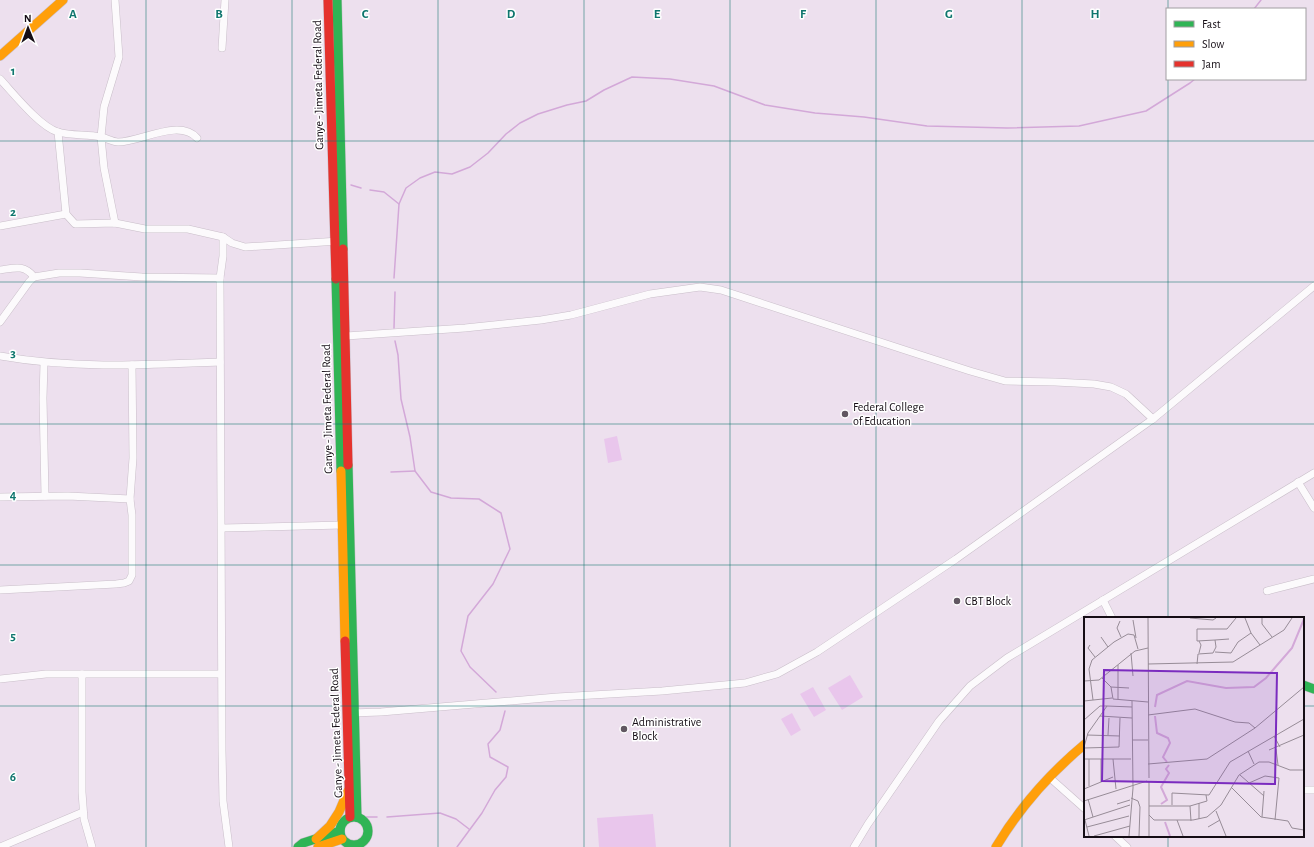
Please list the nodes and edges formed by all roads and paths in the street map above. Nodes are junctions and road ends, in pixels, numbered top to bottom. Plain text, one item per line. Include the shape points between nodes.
1 (63, 0) edge
2 (115, 0) edge
3 (225, 0) edge
4 (328, 0) edge
5 (337, 0) edge
6 (333, 17) junction
7 (222, 48) dead end
8 (0, 56) edge
9 (0, 79) edge
10 (58, 132) junction
11 (101, 137) junction
12 (197, 138) dead end
13 (66, 214) junction
14 (115, 223) junction
15 (0, 226) edge
16 (223, 237) junction
17 (339, 242) junction
18 (0, 270) edge
19 (34, 277) junction
20 (220, 278) junction
21 (1314, 286) edge
22 (0, 322) edge
23 (346, 336) junction
24 (0, 356) edge
25 (220, 362) junction
26 (44, 363) junction
27 (132, 365) junction
28 (1153, 420) junction
29 (1314, 473) edge
30 (1298, 482) junction
31 (45, 496) junction
32 (0, 497) edge
33 (130, 499) junction
34 (1314, 508) edge
35 (342, 525) junction
36 (222, 528) junction
37 (1314, 579) edge
38 (0, 590) edge
39 (1267, 591) dead end
40 (1103, 600) junction
41 (1112, 617) edge
42 (82, 674) junction
43 (221, 674) junction
44 (0, 679) edge
45 (1304, 685) edge
46 (1314, 689) edge
47 (351, 713) junction
48 (1084, 745) edge
49 (1049, 778) junction
50 (349, 788) junction
51 (1084, 808) edge
52 (84, 812) junction
53 (354, 817) junction
54 (341, 835) junction
55 (1118, 837) edge
56 (317, 843) edge
57 (361, 845) edge
58 (350, 846) edge
59 (0, 847) edge
60 (92, 847) edge
61 (230, 847) edge
62 (298, 847) edge
63 (854, 847) edge
64 (996, 847) edge
65 (1127, 847) edge

1 - 8 main road
2 - 11 street via 119,57 104,108
3 - 7 street
4 - 6 main road, Ganye - Jimeta Federal Road
5 - 6 main road, Ganye - Jimeta Federal Road
6 - 17 main road, Ganye - Jimeta Federal Road
9 - 10 street via 48,127
10 - 11 street
10 - 13 street
11 - 12 street via 118,142 178,129
11 - 14 street via 104,168
13 - 14 street via 75,224
13 - 15 street
14 - 16 street via 145,229 188,229
16 - 17 street via 245,247
16 - 20 street
17 - 23 main road, Ganye - Jimeta Federal Road
17 - 35 main road, Ganye - Jimeta Federal Road
18 - 19 street via 22,267
19 - 20 street via 80,273
19 - 22 street
20 - 25 street
21 - 28 street
23 - 28 street via 541,320 571,315 650,294 700,286 720,290 1005,381 1094,384 1111,387 1126,394
23 - 47 main road, Ganye - Jimeta Federal Road
24 - 26 street
25 - 27 street
25 - 36 street
26 - 27 street
26 - 31 street
27 - 33 street via 133,458
28 - 47 street via 943,568 817,652 777,674 745,683 662,691
29 - 30 street
30 - 34 street
30 - 40 street
31 - 32 street
31 - 33 street
33 - 38 street via 132,576 129,581 124,584
35 - 36 street
35 - 47 main road, Ganye - Jimeta Federal Road
36 - 43 street
37 - 39 street
40 - 41 street
40 - 63 street via 1007,658 970,686 939,721
42 - 43 street
42 - 44 street via 46,674
42 - 52 street
43 - 61 street via 223,801
45 - 46 main road
47 - 50 main road, Ganye - Jimeta Federal Road
47 - 53 main road, Ganye - Jimeta Federal Road
48 - 49 main road
49 - 51 street
49 - 64 main road via 1016,817
50 - 53 main road, Ganye - Jimeta Federal Road
50 - 56 main road via 339,812
52 - 59 street
52 - 60 street
53 - 54 main road via 342,823
53 - 57 main road via 366,822 368,829
54 - 56 main road
54 - 58 main road
55 - 65 street
56 - 62 main road via 303,843
57 - 58 main road

